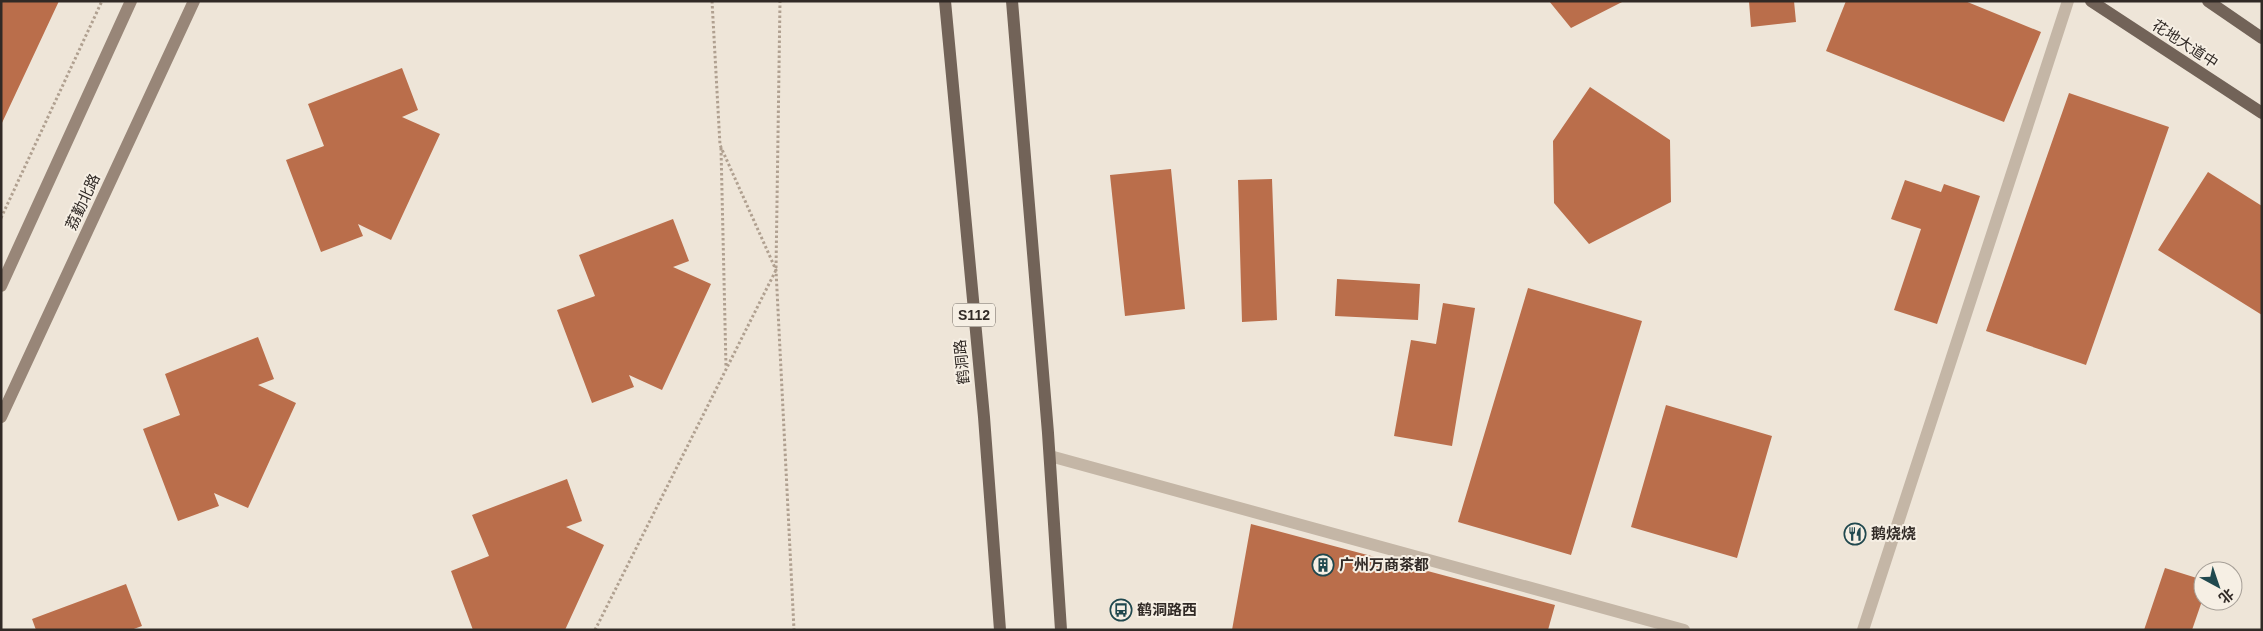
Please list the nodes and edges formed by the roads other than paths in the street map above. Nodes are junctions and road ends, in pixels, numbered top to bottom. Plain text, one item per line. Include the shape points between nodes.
1 (132, 1) edge
2 (194, 1) edge
3 (945, 1) edge
4 (1012, 1) edge
5 (2068, 1) edge
6 (2091, 1) edge
7 (2208, 1) edge
8 (2262, 38) edge
9 (2262, 113) edge
10 (1, 286) edge
11 (1, 417) edge
12 (1050, 456) junction
13 (1000, 630) edge
14 (1062, 630) edge
15 (1684, 630) edge
16 (1862, 630) edge

1 - 10 main road
2 - 11 main road, 荔勤北路
3 - 13 main road, 鹤洞路 / S112 via 984,417
4 - 12 main road
5 - 16 street
6 - 9 main road, 花地大道中
7 - 8 main road
12 - 14 main road
12 - 15 street

